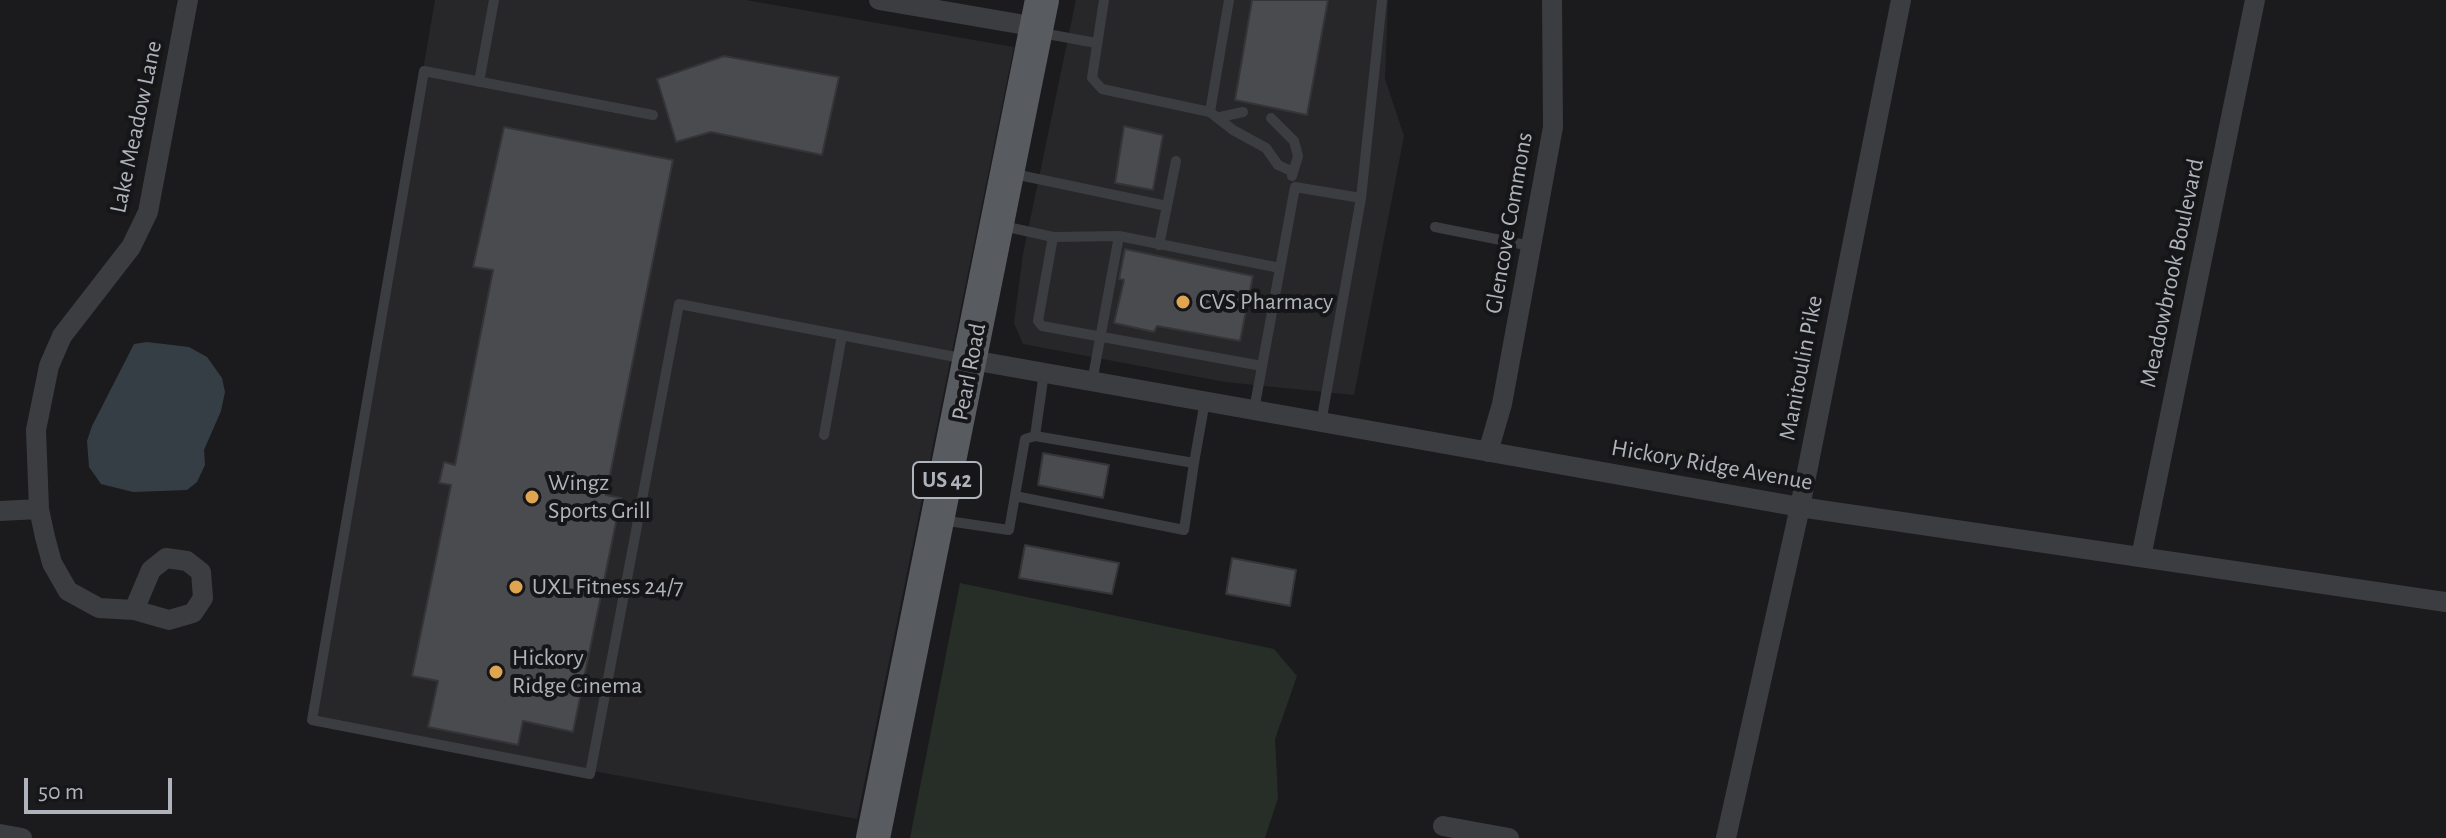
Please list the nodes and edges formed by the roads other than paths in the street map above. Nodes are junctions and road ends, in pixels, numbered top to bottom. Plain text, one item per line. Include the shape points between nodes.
1 (188, 0) edge
2 (494, 0) edge
3 (879, 0) edge
4 (1104, 0) edge
5 (1229, 0) edge
6 (1382, 0) edge
7 (1552, 0) edge
8 (1901, 0) edge
9 (2255, 0) edge
10 (1038, 20) edge
11 (1096, 43) junction
12 (479, 82) junction
13 (1243, 112) dead end
14 (1215, 114) junction
15 (653, 115) dead end
16 (1271, 118) dead end
17 (1176, 161) dead end
18 (1291, 171) junction
19 (1008, 173) junction
20 (1295, 187) junction
21 (1361, 198) junction
22 (1167, 206) junction
23 (998, 225) junction
24 (1435, 227) dead end
25 (1119, 236) junction
26 (1053, 237) junction
27 (1159, 245) junction
28 (1531, 246) junction
29 (1280, 268) junction
30 (842, 335) junction
31 (1100, 336) junction
32 (972, 360) junction
33 (1262, 366) junction
34 (1044, 373) junction
35 (1092, 382) junction
36 (1205, 401) junction
37 (1254, 410) junction
38 (1321, 423) junction
39 (824, 435) dead end
40 (1035, 436) junction
41 (1488, 452) junction
42 (1194, 463) junction
43 (1015, 496) junction
44 (1800, 507) junction
45 (39, 509) junction
46 (0, 511) edge
47 (939, 520) junction
48 (2141, 557) junction
49 (2446, 602) edge
50 (134, 610) dead end
51 (1443, 826) dead end
52 (0, 834) edge
53 (22, 838) edge
54 (873, 838) edge
55 (1509, 838) edge
56 (1726, 838) edge

1 - 45 street, Lake Meadow Lane via 148,212 131,247 62,336 49,366 36,430
2 - 12 lane
3 - 10 street
4 - 11 lane
5 - 14 lane
6 - 21 lane
7 - 28 street, Glencove Commons via 1553,127
8 - 44 street, Manitoulin Pike
9 - 48 street, Meadowbrook Boulevard
10 - 11 lane
10 - 19 main road, Pearl Road / US 42
11 - 14 lane via 1092,78 1102,89
12 - 15 lane
12 - 30 lane via 424,71 312,720 590,774 679,304
13 - 14 lane
14 - 18 lane
16 - 18 lane via 1294,141 1298,156
17 - 22 lane
18 - 20 lane
19 - 22 lane
19 - 23 main road, Pearl Road / US 42
20 - 21 lane
20 - 29 lane
21 - 38 lane
22 - 27 lane
23 - 26 lane
23 - 32 main road, Pearl Road / US 42
24 - 28 lane
25 - 26 lane
25 - 27 lane
25 - 31 lane
26 - 31 lane via 1038,321
27 - 29 lane
28 - 41 street, Glencove Commons
29 - 33 lane
30 - 32 lane
30 - 39 lane
31 - 33 lane
31 - 35 lane
32 - 34 street, Hickory Ridge Avenue
32 - 47 main road, Pearl Road / US 42
33 - 37 lane
34 - 35 street, Hickory Ridge Avenue
34 - 40 lane
35 - 36 street, Hickory Ridge Avenue
36 - 37 street, Hickory Ridge Avenue
36 - 42 lane
37 - 38 street, Hickory Ridge Avenue
38 - 41 street, Hickory Ridge Avenue
40 - 42 lane
40 - 43 lane via 1025,439
41 - 44 street, Hickory Ridge Avenue
42 - 43 lane via 1184,530
43 - 47 lane via 1009,530
44 - 48 street, Hickory Ridge Avenue
44 - 56 street, Manitoulin Pike
45 - 46 street
45 - 50 street, Lake Meadow Lane via 52,563 68,591 99,608
47 - 54 main road, Pearl Road / US 42
48 - 49 street, Hickory Ridge Avenue
51 - 55 street
52 - 53 street

